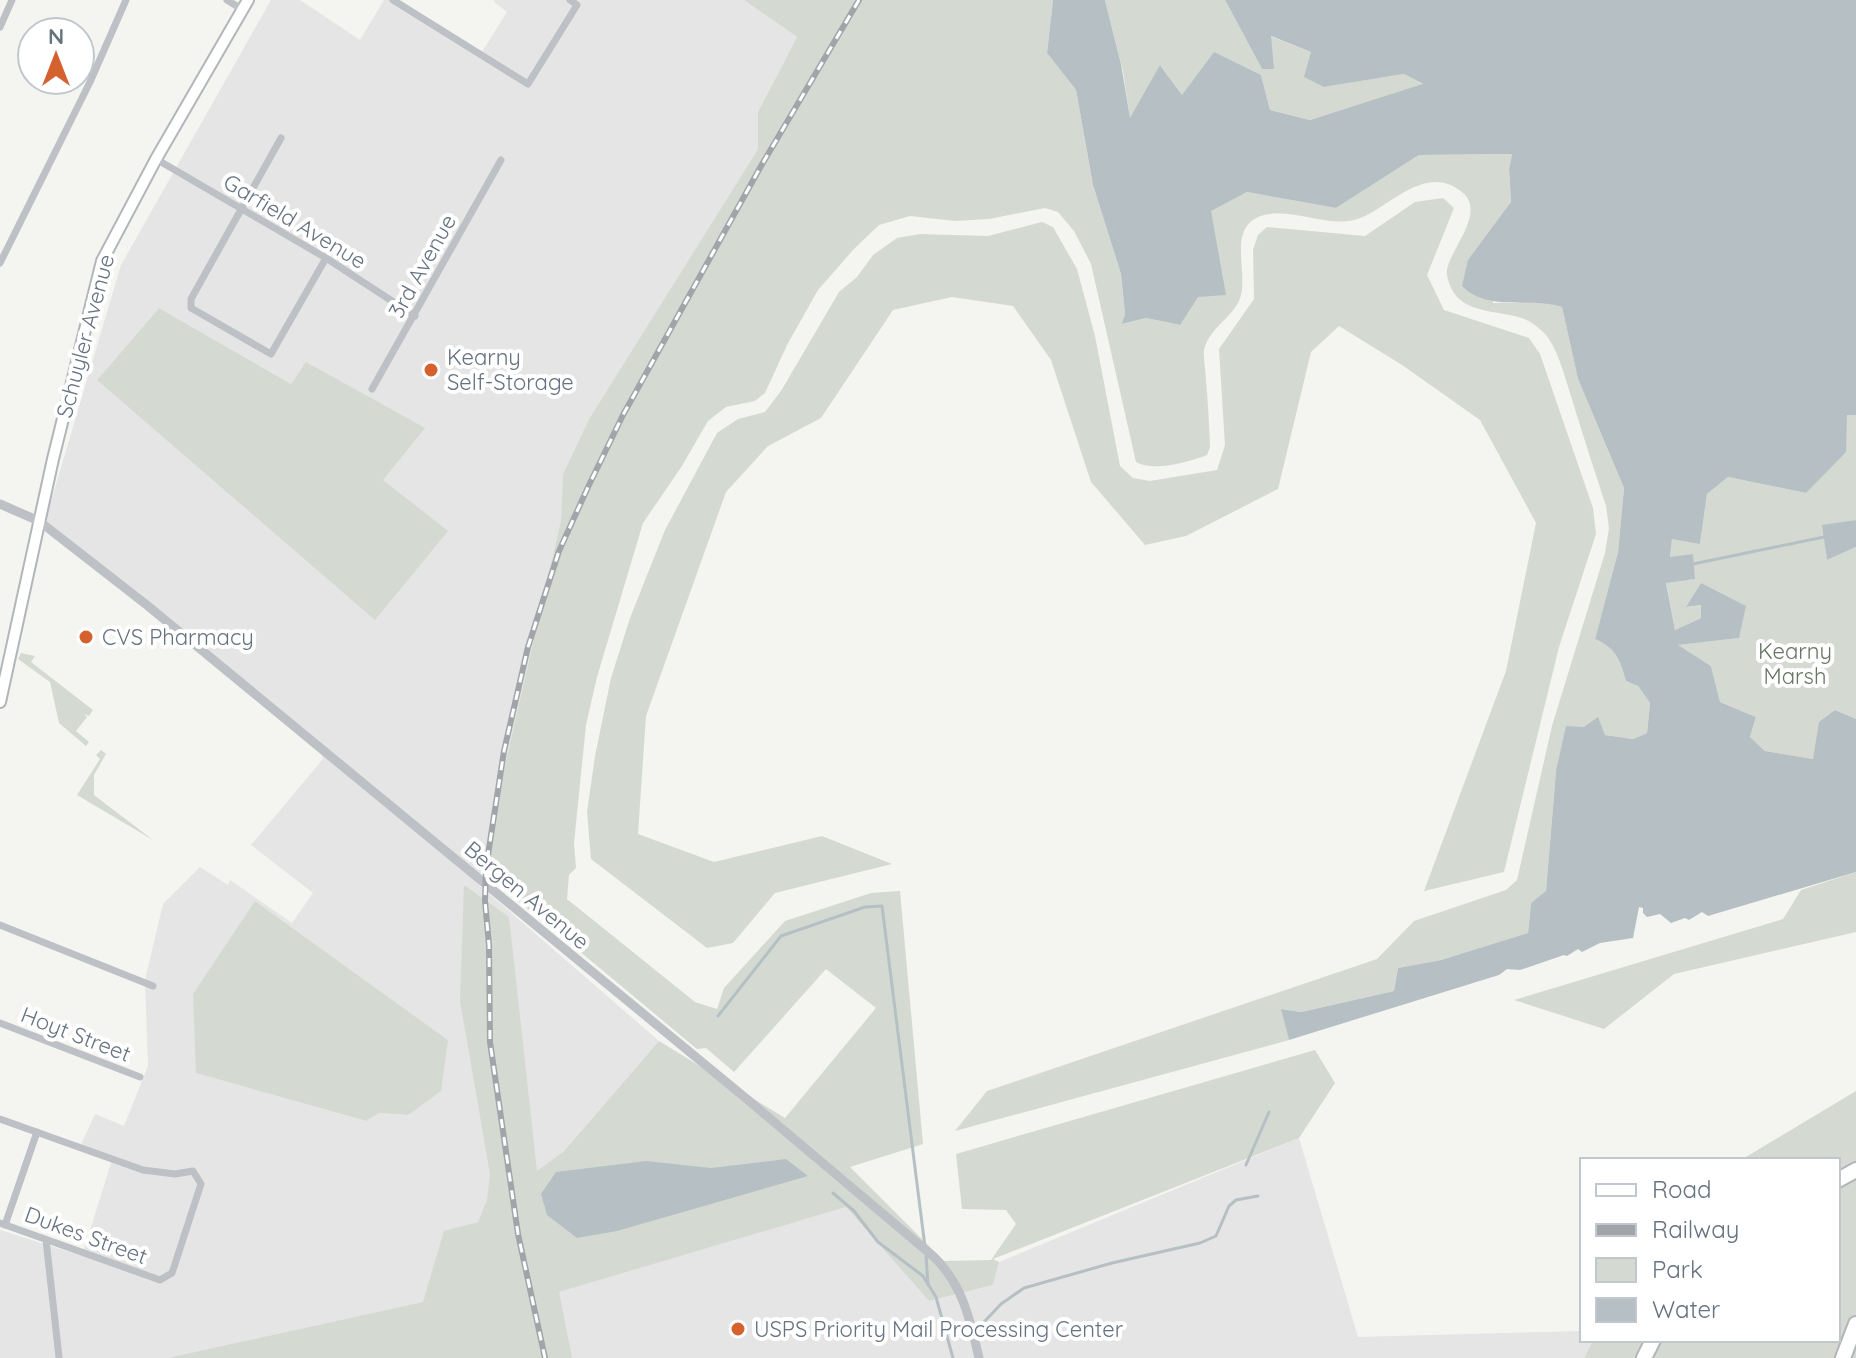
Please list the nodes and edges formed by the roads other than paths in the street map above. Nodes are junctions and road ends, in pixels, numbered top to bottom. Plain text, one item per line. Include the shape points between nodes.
1 (12, 0) edge
2 (126, 0) edge
3 (227, 0) edge
4 (393, 0) edge
5 (570, 0) edge
6 (246, 5) edge
7 (0, 27) edge
8 (281, 138) dead end
9 (156, 159) junction
10 (501, 160) dead end
11 (242, 210) junction
12 (326, 258) junction
13 (0, 263) edge
14 (415, 316) junction
15 (372, 389) dead end
16 (0, 504) edge
17 (39, 521) junction
18 (0, 702) edge
19 (0, 925) edge
20 (153, 986) dead end
21 (0, 1023) edge
22 (140, 1077) dead end
23 (0, 1119) edge
24 (37, 1132) junction
25 (2, 1224) edge
26 (46, 1240) junction
27 (1856, 1324) edge
28 (59, 1357) edge
29 (979, 1358) edge
30 (1843, 1358) edge

1 - 7 street
2 - 13 street
3 - 6 street
4 - 5 street via 528,84 577,5
6 - 9 main road, Schuyler Avenue
8 - 11 street
9 - 11 street, Garfield Avenue
9 - 17 main road, Schuyler Avenue via 97,277
10 - 14 street, 3rd Avenue
11 - 12 street, Garfield Avenue
11 - 12 street via 191,299 191,308 271,354
12 - 14 street, Garfield Avenue
14 - 15 street, 3rd Avenue
16 - 17 street, Bergen Avenue
17 - 18 main road, Schuyler Avenue
17 - 29 street, Bergen Avenue via 934,1257 957,1285
19 - 20 street
21 - 22 street, Hoyt Street
23 - 24 street
24 - 25 street
24 - 26 street, Dukes Street via 143,1170 193,1171 201,1184 172,1273 160,1280
25 - 26 street, Dukes Street
26 - 28 street
27 - 30 highway

